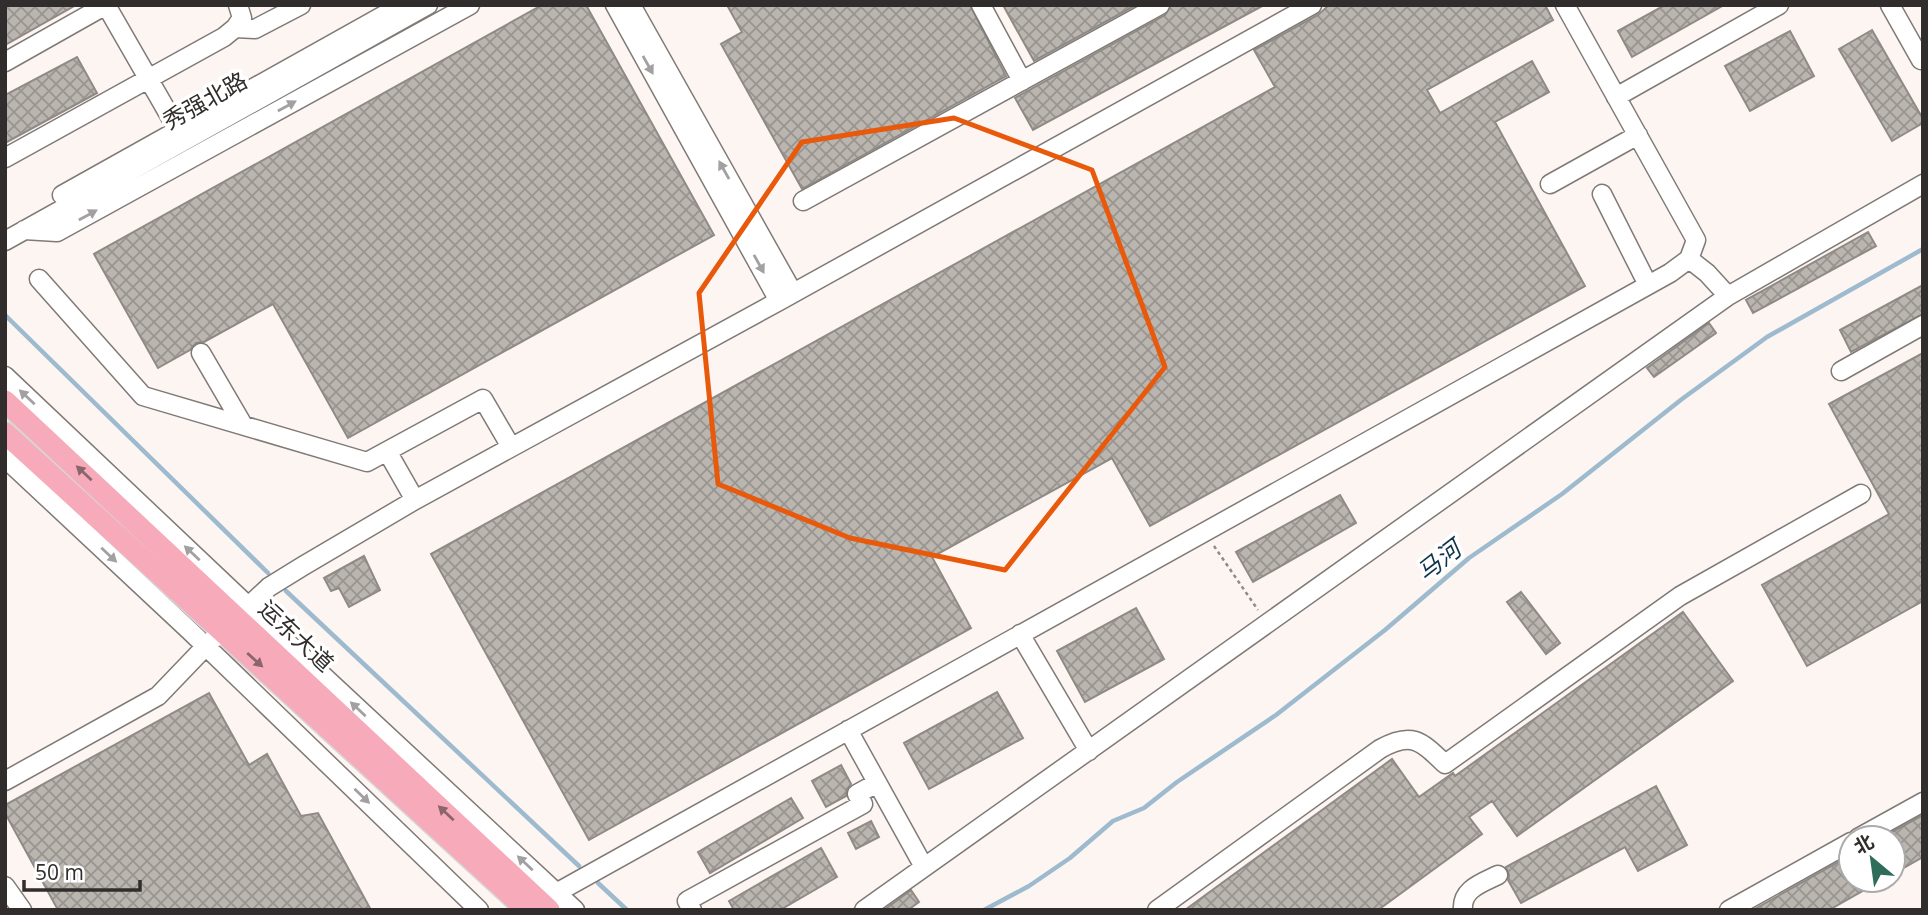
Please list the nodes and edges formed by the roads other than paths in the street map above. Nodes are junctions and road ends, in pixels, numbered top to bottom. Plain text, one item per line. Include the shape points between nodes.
1 (106, 5) edge
2 (238, 5) edge
3 (301, 5) edge
4 (402, 5) edge
5 (428, 5) edge
6 (470, 5) edge
7 (615, 5) edge
8 (631, 5) edge
9 (981, 5) edge
10 (1160, 5) edge
11 (1311, 5) edge
12 (1564, 5) edge
13 (1779, 5) edge
14 (1890, 5) edge
15 (235, 28) junction
16 (1921, 60) dead end
17 (5, 62) edge
18 (149, 80) junction
19 (1022, 81) junction
20 (1616, 97) junction
21 (1638, 135) junction
22 (181, 136) junction
23 (5, 158) edge
24 (1550, 184) dead end
25 (1923, 184) edge
26 (1602, 194) dead end
27 (803, 201) dead end
28 (5, 227) edge
29 (24, 230) junction
30 (5, 241) edge
31 (1689, 259) junction
32 (39, 279) dead end
33 (1648, 285) junction
34 (1728, 296) junction
35 (786, 297) junction
36 (1923, 326) edge
37 (201, 353) dead end
38 (1841, 371) dead end
39 (5, 376) edge
40 (5, 401) edge
41 (243, 425) junction
42 (5, 433) edge
43 (511, 447) junction
44 (387, 451) junction
45 (5, 458) edge
46 (1861, 494) dead end
47 (415, 500) junction
48 (236, 617) junction
49 (1020, 634) junction
50 (206, 646) junction
51 (848, 730) junction
52 (1089, 751) junction
53 (5, 781) edge
54 (877, 783) junction
55 (1923, 802) edge
56 (1883, 824) edge
57 (1837, 850) edge
58 (923, 867) junction
59 (1497, 875) dead end
60 (5, 886) edge
61 (538, 906) edge
62 (22, 910) edge
63 (479, 910) edge
64 (575, 910) edge
65 (692, 910) edge
66 (864, 910) edge
67 (1157, 910) edge
68 (1463, 910) edge
69 (1729, 910) edge

1 - 17 street
1 - 18 street
2 - 15 street via 242,18
3 - 15 street via 255,29
4 - 22 street, 秀强北路
5 - 22 street, 秀强北路
29 -> 6 street via 57,232
7 -> 35 street
35 -> 8 street
9 - 19 street
10 - 19 street
11 - 35 street
12 - 20 street
13 - 20 street
14 - 16 street
15 - 18 street
18 - 22 street
18 - 23 street
19 - 27 street
20 - 21 street
21 - 24 street
21 - 31 street via 1696,240
22 - 28 street, 秀强北路
22 - 29 street, 秀强北路
25 - 34 street
26 - 33 street
29 - 30 street, 秀强北路
31 - 33 street
31 - 34 street
32 - 41 street via 142,396
33 - 49 street
34 - 52 street
35 - 43 street
36 - 38 street
37 - 41 street
48 -> 39 street
48 -> 40 main road, 运东大道
41 - 44 street via 367,462
42 - 48 main road, 运东大道
43 - 44 street via 483,399
43 - 47 street
44 - 47 street
45 -> 50 street
46 - 67 street via 1680,596 1445,764 1413,739 1398,739 1380,749
47 - 48 street via 269,587
48 - 50 street
48 - 61 main road, 运东大道
61 -> 48 street
49 - 51 street
49 - 52 street
50 - 53 street via 158,696
50 -> 63 street
51 - 54 street
51 - 61 street
52 - 58 street
54 - 58 street
54 - 65 street via 857,794 863,804 687,901
55 - 56 street
57 - 69 street
58 - 66 street
59 - 68 street via 1467,892
60 - 62 street
61 - 64 street

